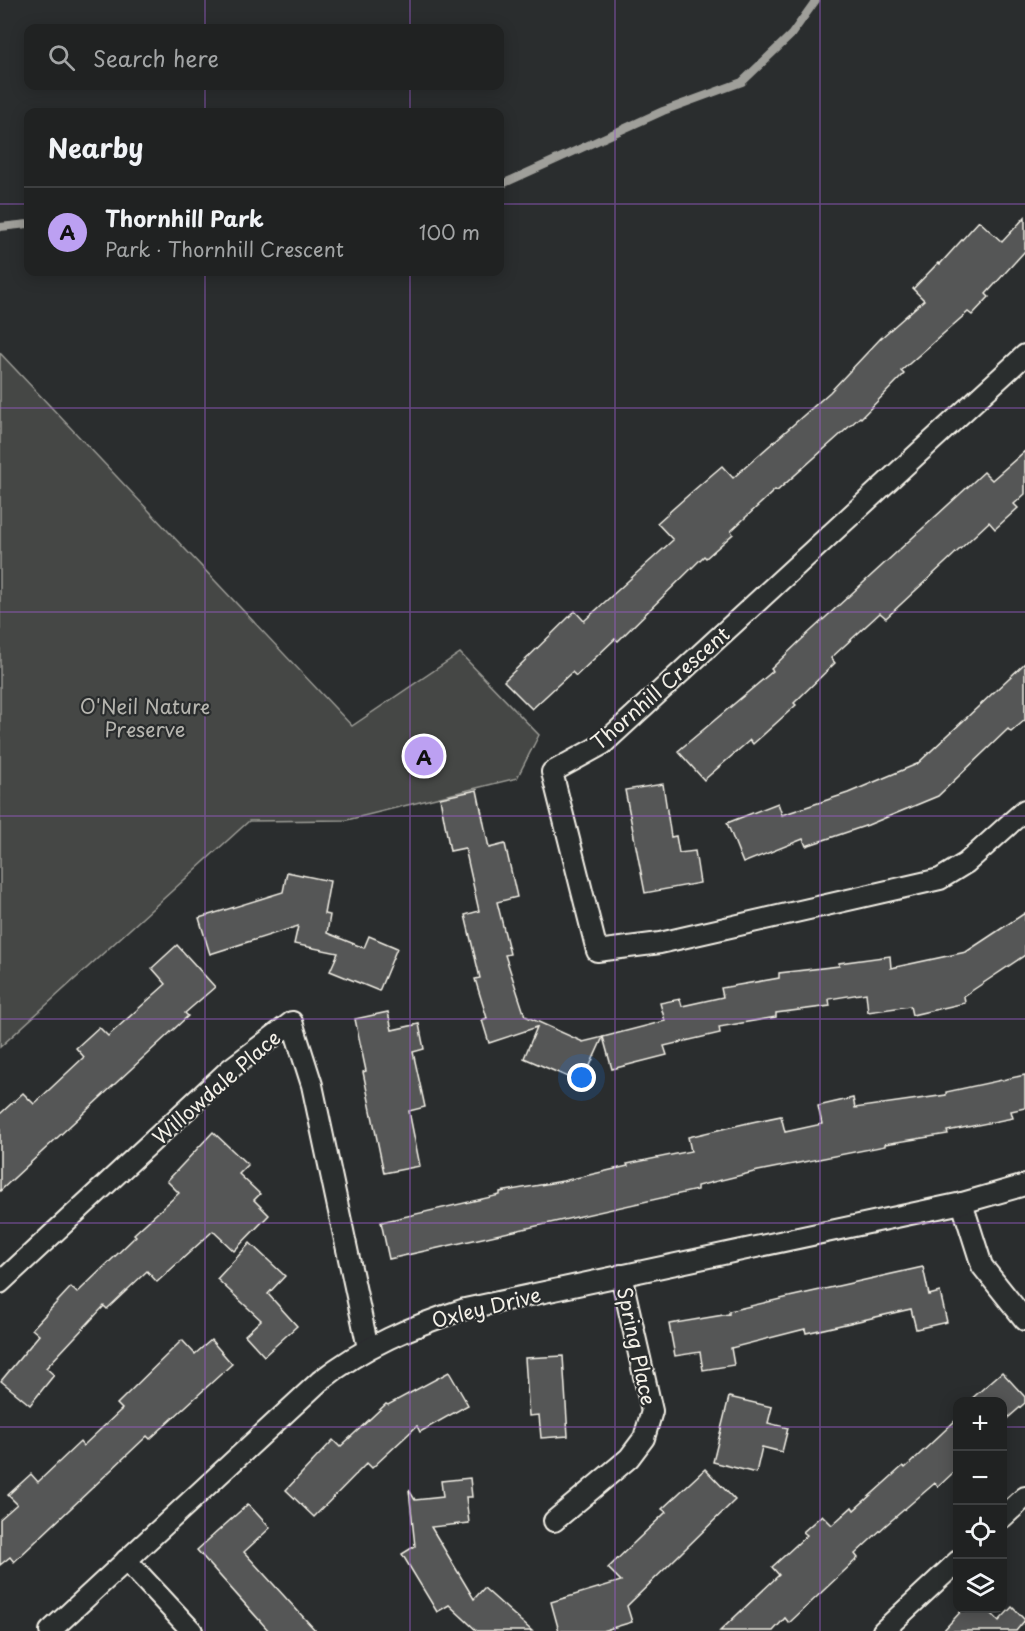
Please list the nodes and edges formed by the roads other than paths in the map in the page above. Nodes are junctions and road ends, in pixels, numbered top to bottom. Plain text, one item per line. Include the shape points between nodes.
1 (1025, 355) edge
2 (1025, 810) edge
3 (1025, 1185) edge
4 (962, 1203) junction
5 (621, 1275) junction
6 (0, 1283) edge
7 (1025, 1320) edge
8 (368, 1348) junction
9 (1025, 1497) edge
10 (1007, 1513) edge
11 (554, 1521) dead end
12 (126, 1560) junction
13 (953, 1565) edge
14 (50, 1631) edge
15 (192, 1631) edge
16 (883, 1631) edge

1 - 2 street, Thornhill Crescent via 603,744 552,772 597,951 660,943 940,879 966,863
3 - 4 street, Oxley Drive
4 - 5 street, Oxley Drive
4 - 7 street via 982,1266
5 - 8 street, Oxley Drive via 465,1309 416,1325
5 - 11 street, Spring Place via 652,1411 644,1438 629,1458
6 - 8 street, Willowdale Place via 230,1069 292,1022 312,1085
8 - 12 street, Oxley Drive via 320,1381
9 - 10 street
12 - 14 street, Oxley Drive
12 - 15 street
13 - 16 street

